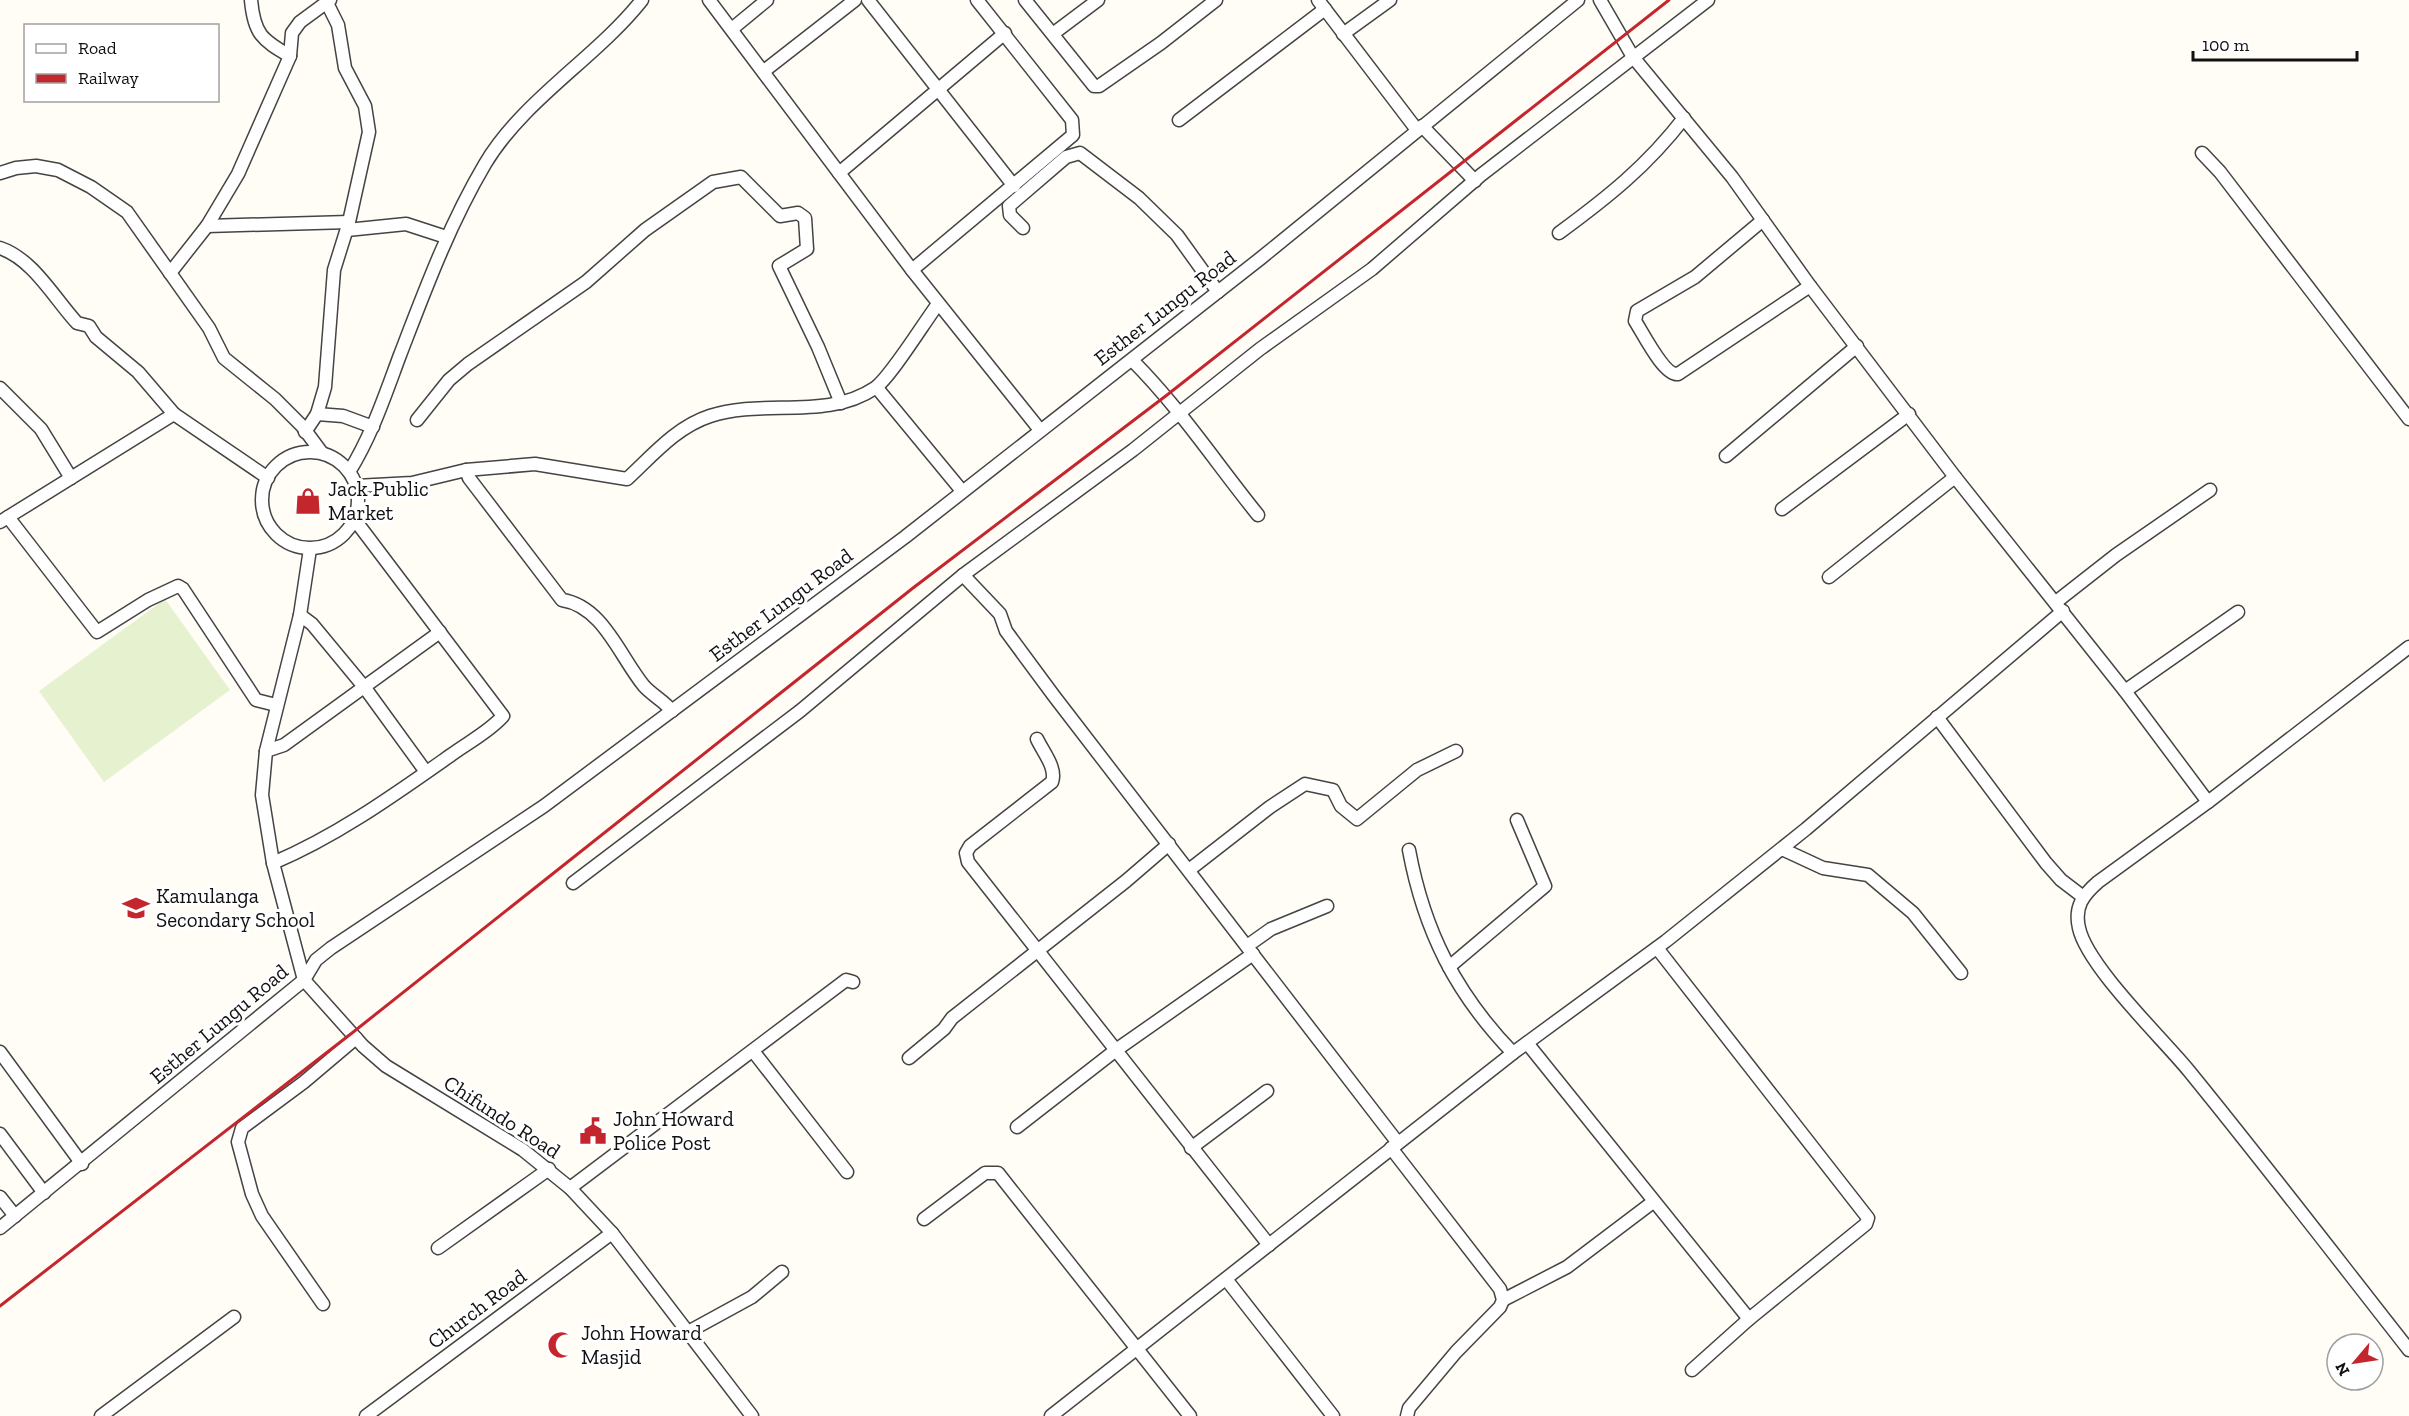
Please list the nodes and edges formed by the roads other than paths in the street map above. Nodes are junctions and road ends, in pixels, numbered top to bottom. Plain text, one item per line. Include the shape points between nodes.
1 (251, 0) edge
2 (642, 0) edge
3 (709, 0) edge
4 (767, 0) edge
5 (855, 0) edge
6 (868, 0) edge
7 (977, 0) edge
8 (1025, 0) edge
9 (1098, 0) edge
10 (1215, 0) edge
11 (1390, 0) edge
12 (1578, 0) edge
13 (1600, 0) edge
14 (1708, 0) edge
15 (329, 2) edge
16 (1321, 4) edge
17 (733, 28) junction
18 (1005, 33) junction
19 (1054, 33) junction
20 (1343, 34) junction
21 (290, 56) junction
22 (1633, 57) junction
23 (764, 71) junction
24 (939, 90) junction
25 (1684, 118) junction
26 (1179, 120) dead end
27 (1420, 128) junction
28 (2202, 153) dead end
29 (0, 173) edge
30 (839, 173) junction
31 (1474, 181) junction
32 (1014, 186) junction
33 (1763, 220) junction
34 (207, 226) junction
35 (348, 226) junction
36 (1023, 228) dead end
37 (1559, 232) dead end
38 (446, 237) junction
39 (0, 248) edge
40 (912, 270) junction
41 (170, 273) junction
42 (1810, 286) junction
43 (1218, 292) junction
44 (938, 304) junction
45 (1857, 346) junction
46 (1132, 360) junction
47 (877, 387) junction
48 (0, 388) edge
49 (841, 403) junction
50 (1180, 413) junction
51 (174, 414) junction
52 (317, 414) junction
53 (1909, 414) junction
54 (2409, 419) edge
55 (417, 420) dead end
56 (373, 427) junction
57 (1040, 430) junction
58 (305, 432) junction
59 (322, 453) junction
60 (1726, 456) dead end
61 (466, 470) junction
62 (349, 472) junction
63 (1955, 477) junction
64 (71, 478) junction
65 (268, 478) junction
66 (357, 486) junction
67 (2210, 490) dead end
68 (962, 491) junction
69 (1782, 509) dead end
70 (1258, 515) dead end
71 (4, 519) edge
72 (354, 520) junction
73 (310, 549) junction
74 (963, 575) junction
75 (1829, 577) dead end
76 (2059, 607) junction
77 (2238, 612) dead end
78 (300, 615) junction
79 (440, 632) junction
80 (2409, 648) edge
81 (365, 688) junction
82 (2125, 691) junction
83 (276, 705) junction
84 (672, 711) junction
85 (1937, 717) junction
86 (1036, 739) dead end
87 (266, 751) junction
88 (1456, 751) dead end
89 (426, 772) junction
90 (2208, 802) junction
91 (1517, 820) dead end
92 (1168, 844) junction
93 (1782, 849) junction
94 (1409, 850) dead end
95 (273, 863) junction
96 (1189, 870) junction
97 (573, 884) dead end
98 (2082, 896) junction
99 (1327, 906) dead end
100 (1657, 948) junction
101 (1250, 950) junction
102 (1036, 952) junction
103 (1449, 967) junction
104 (1961, 973) dead end
105 (304, 980) junction
106 (853, 982) dead end
107 (356, 1038) junction
108 (1527, 1043) junction
109 (1116, 1050) junction
110 (0, 1052) edge
111 (753, 1052) junction
112 (1513, 1053) junction
113 (909, 1058) dead end
114 (1267, 1090) dead end
115 (1017, 1127) dead end
116 (0, 1134) edge
117 (1395, 1146) junction
118 (1191, 1148) junction
119 (82, 1164) junction
120 (549, 1169) junction
121 (847, 1172) dead end
122 (570, 1188) junction
123 (44, 1193) junction
124 (0, 1197) edge
125 (1653, 1202) junction
126 (15, 1216) junction
127 (924, 1218) dead end
128 (0, 1228) edge
129 (612, 1233) junction
130 (1269, 1245) junction
131 (438, 1248) dead end
132 (782, 1272) dead end
133 (1226, 1279) junction
134 (1503, 1300) junction
135 (323, 1304) dead end
136 (234, 1317) dead end
137 (1749, 1319) junction
138 (688, 1332) junction
139 (1136, 1349) junction
140 (2409, 1350) edge
141 (1692, 1370) dead end
142 (380, 1411) edge
143 (101, 1416) edge
144 (366, 1416) edge
145 (752, 1416) edge
146 (1051, 1416) edge
147 (1190, 1416) edge
148 (1333, 1416) edge
149 (1407, 1416) edge

1 - 21 street via 253,22 265,41
2 - 38 street via 509,134 487,161
3 - 17 street
4 - 17 street
5 - 23 street
6 - 24 street
7 - 18 street
8 - 19 street
9 - 19 street
10 - 19 street via 1103,86 1094,86
11 - 20 street
12 - 27 street, Esther Lungu Road
13 - 22 street
14 - 22 street
15 - 21 street via 300,22 292,33
15 - 35 street via 338,25 340,54 368,120 367,145
16 - 20 street
16 - 26 street
17 - 23 street
18 - 24 street
18 - 32 street via 1072,120 1074,128 1069,140
20 - 27 street
21 - 34 street via 238,174
22 - 25 street
22 - 31 street
23 - 30 street
24 - 30 street
24 - 32 street
25 - 33 street
25 - 37 street via 1626,183
27 - 31 street
27 - 43 street, Esther Lungu Road
28 - 54 street
29 - 41 street via 36,166 58,170 91,187 127,212
30 - 40 street
31 - 50 street via 1372,269 1260,349
32 - 40 street
33 - 42 street
33 - 42 street via 1695,277 1637,311 1635,321 1663,364 1670,373 1678,374
34 - 35 street
34 - 41 street
35 - 38 street via 406,224
35 - 52 street via 334,270 325,387
36 - 43 street via 1010,215 1009,206 1066,157 1080,153 1139,198 1177,235
38 - 56 street
39 - 51 street via 24,262 77,322 89,326 96,337 138,372
40 - 44 street
41 - 58 street via 209,328 224,358 275,399
42 - 45 street
43 - 46 street, Esther Lungu Road
44 - 47 street
44 - 57 street
45 - 53 street
45 - 60 street
46 - 50 street
46 - 57 street, Esther Lungu Road
47 - 49 street
47 - 68 street
48 - 64 street via 41,429
49 - 55 street via 779,266 807,249 805,218 798,213 780,216 741,177 713,182 645,230 586,282 468,364 449,380
49 - 61 street via 731,410 709,416 665,442 627,479 535,464
50 - 70 street
50 - 74 street
51 - 64 street
51 - 65 street
52 - 56 street via 343,416
52 - 58 street
53 - 63 street
53 - 69 street
56 - 62 street
57 - 68 street, Esther Lungu Road
58 - 59 street
59 - 62 street
59 - 65 street via 307,451 288,458
61 - 66 street via 411,483
61 - 84 street via 562,600 578,603 598,621 646,688
62 - 66 street
63 - 75 street
63 - 76 street
64 - 71 street
65 - 73 street via 262,500 270,527 284,540
66 - 72 street
67 - 76 street via 2116,555
68 - 84 street, Esther Lungu Road
71 - 83 street via 97,632 171,587 183,589 256,700
72 - 73 street via 332,544
72 - 79 street
73 - 78 street
74 - 92 street via 1000,614 1006,631
74 - 97 street via 800,711
76 - 82 street
76 - 85 street
77 - 82 street
78 - 81 street
78 - 83 street
79 - 81 street
79 - 89 street via 502,716
80 - 90 street
81 - 87 street via 284,745
81 - 89 street
82 - 90 street
83 - 87 street
84 - 105 street, Esther Lungu Road via 543,806 331,948 316,960
85 - 93 street
85 - 98 street via 2046,863
86 - 102 street via 1053,769 1053,782 970,846 966,854 968,862
87 - 95 street via 262,795
88 - 96 street via 1417,770 1357,819 1341,806 1333,790 1305,784
89 - 95 street via 345,827
90 - 98 street
91 - 103 street via 1545,886
92 - 96 street
92 - 102 street
93 - 100 street
93 - 104 street via 1823,868 1868,874 1912,913
94 - 103 street via 1423,908
95 - 105 street
96 - 101 street
98 - 140 street via 2078,928 2098,965 2188,1071
99 - 101 street via 1281,924
100 - 108 street
100 - 137 street via 1868,1218 1866,1224
101 - 109 street
101 - 117 street
102 - 109 street
102 - 113 street via 952,1018
103 - 112 street via 1463,995
105 - 107 street, Chifundo Road
105 - 119 street, Esther Lungu Road
106 - 111 street via 846,980
107 - 120 street, Chifundo Road via 386,1066
107 - 135 street via 242,1128 238,1142 262,1216
108 - 112 street
108 - 125 street
109 - 115 street
109 - 118 street
110 - 119 street
111 - 121 street
111 - 122 street
112 - 117 street
114 - 118 street
116 - 123 street
117 - 130 street
117 - 134 street via 1500,1289
118 - 130 street
119 - 123 street, Esther Lungu Road
120 - 122 street, Chifundo Road
120 - 131 street
122 - 129 street, Chifundo Road
123 - 126 street, Esther Lungu Road
124 - 126 street
125 - 134 street via 1567,1267
125 - 137 street
126 - 128 street, Esther Lungu Road
127 - 139 street via 985,1173 998,1173
129 - 138 street, Chifundo Road
129 - 142 street, Church Road
130 - 133 street
132 - 138 street via 752,1297
133 - 139 street
133 - 148 street
134 - 149 street via 1409,1408
136 - 143 street
137 - 141 street
138 - 145 street, Chifundo Road
139 - 146 street
139 - 147 street
142 - 144 street, Church Road

